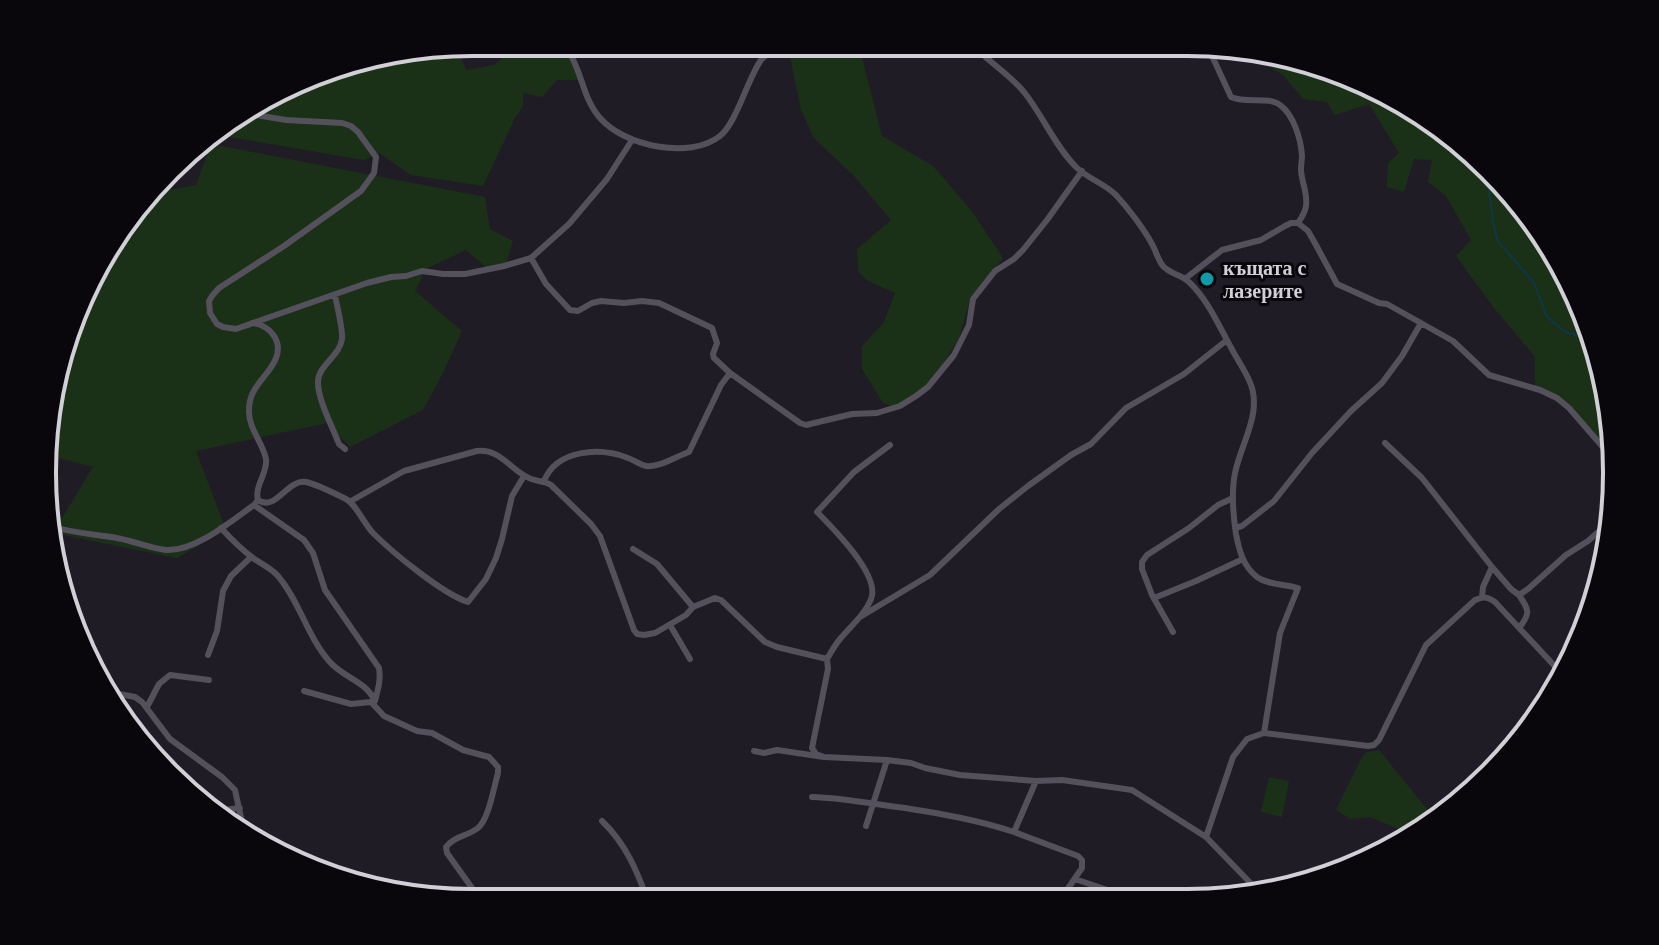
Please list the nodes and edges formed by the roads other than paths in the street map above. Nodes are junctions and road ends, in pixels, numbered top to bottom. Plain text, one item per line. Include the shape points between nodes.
1 (572, 56) edge
2 (765, 56) edge
3 (983, 56) edge
4 (1212, 57) edge
5 (258, 115) edge
6 (632, 140) junction
7 (1082, 171) junction
8 (1298, 223) junction
9 (531, 258) junction
10 (1186, 278) junction
11 (335, 295) junction
12 (252, 323) junction
13 (1421, 323) junction
14 (1227, 340) junction
15 (730, 373) junction
16 (1385, 443) dead end
17 (890, 445) dead end
18 (1602, 446) edge
19 (345, 449) dead end
20 (524, 476) junction
21 (544, 481) junction
22 (1233, 498) junction
23 (351, 501) junction
24 (256, 502) junction
25 (221, 528) junction
26 (1235, 528) junction
27 (60, 530) edge
28 (1598, 532) edge
29 (633, 549) dead end
30 (251, 557) junction
31 (1243, 559) junction
32 (1492, 567) junction
33 (715, 588) dead end
34 (1519, 595) junction
35 (1482, 597) junction
36 (715, 598) junction
37 (1154, 598) junction
38 (693, 607) junction
39 (860, 617) junction
40 (670, 625) junction
41 (1519, 628) junction
42 (1173, 632) dead end
43 (208, 655) dead end
44 (690, 659) dead end
45 (827, 659) junction
46 (1555, 666) edge
47 (209, 680) dead end
48 (304, 691) dead end
49 (120, 694) edge
50 (373, 702) junction
51 (147, 707) junction
52 (1264, 733) junction
53 (754, 751) dead end
54 (824, 757) junction
55 (887, 760) junction
56 (1036, 781) junction
57 (812, 797) dead end
58 (874, 803) junction
59 (240, 808) junction
60 (228, 810) edge
61 (242, 820) edge
62 (602, 821) dead end
63 (866, 826) dead end
64 (1014, 832) junction
65 (1206, 837) junction
66 (1075, 879) junction
67 (1251, 884) edge
68 (473, 889) edge
69 (643, 889) edge
70 (1068, 889) edge
71 (1105, 889) edge

1 - 6 street via 592,108 606,125
2 - 6 street via 718,138 688,148
3 - 7 street via 1011,77
4 - 8 street via 1231,97 1275,102 1293,123 1307,202
5 - 12 street via 351,126 376,157 374,173 361,191 219,288 209,301 217,324 229,329
6 - 9 street via 577,215
7 - 10 street via 1117,197 1165,268
7 - 15 street via 1023,250 995,271 973,299 969,325 946,366 928,387 900,406 806,425
8 - 10 street via 1222,250
8 - 13 street via 1308,231 1337,284
9 - 11 street via 465,274 422,271
9 - 15 street via 570,310 601,301 659,303 712,328 714,358
10 - 14 street
11 - 12 street
11 - 19 street via 342,338 317,382
12 - 24 street via 271,331 278,344 276,359 252,395 249,413 267,462
13 - 18 street via 1453,341 1489,375 1557,398
13 - 26 street via 1382,383 1312,453 1274,501
14 - 22 street via 1249,378 1255,402
14 - 39 street via 1184,374 1126,408 1091,444 999,509 930,575
15 - 21 street via 689,452 650,466 609,453 584,453 558,461
16 - 32 street via 1422,478
17 - 39 street via 854,472 817,512 868,575 873,597
20 - 21 street
20 - 23 street via 497,454 477,451 404,471
20 - 23 street via 512,496 496,558 468,602 372,532
21 - 40 street via 596,530 637,634
22 - 26 street
22 - 37 street via 1147,555 1142,569
23 - 24 street via 306,482 296,483 269,503
24 - 25 street
24 - 50 street via 313,553 325,590 379,668
25 - 27 street via 177,550
25 - 30 street
26 - 31 street
28 - 34 street
29 - 38 street via 657,564
30 - 43 street via 223,591
30 - 50 street via 276,573 316,645 331,664 371,692
31 - 37 street
31 - 52 street via 1257,577 1298,588 1280,633
32 - 34 street
32 - 35 street
33 - 36 street
34 - 41 street via 1528,618
35 - 41 street via 1495,602
35 - 52 street via 1426,645 1374,745
36 - 38 street
36 - 45 street via 765,642
37 - 42 street
38 - 40 street
39 - 45 street
40 - 44 street
41 - 46 street
45 - 54 street via 812,748
47 - 51 street via 170,675
48 - 50 street via 351,704
49 - 51 street
50 - 68 street via 384,716 489,757 498,767 485,819 446,847
51 - 59 street via 170,739 235,790
52 - 65 street via 1247,739 1233,757
53 - 54 street
54 - 55 street
55 - 56 street via 960,775
55 - 58 street
56 - 64 street
56 - 65 street via 1132,790
57 - 58 street
58 - 63 street
58 - 64 street
59 - 60 street
59 - 61 street
62 - 69 street via 619,838
64 - 66 street via 1078,856 1083,863
65 - 67 street
66 - 70 street
66 - 71 street

